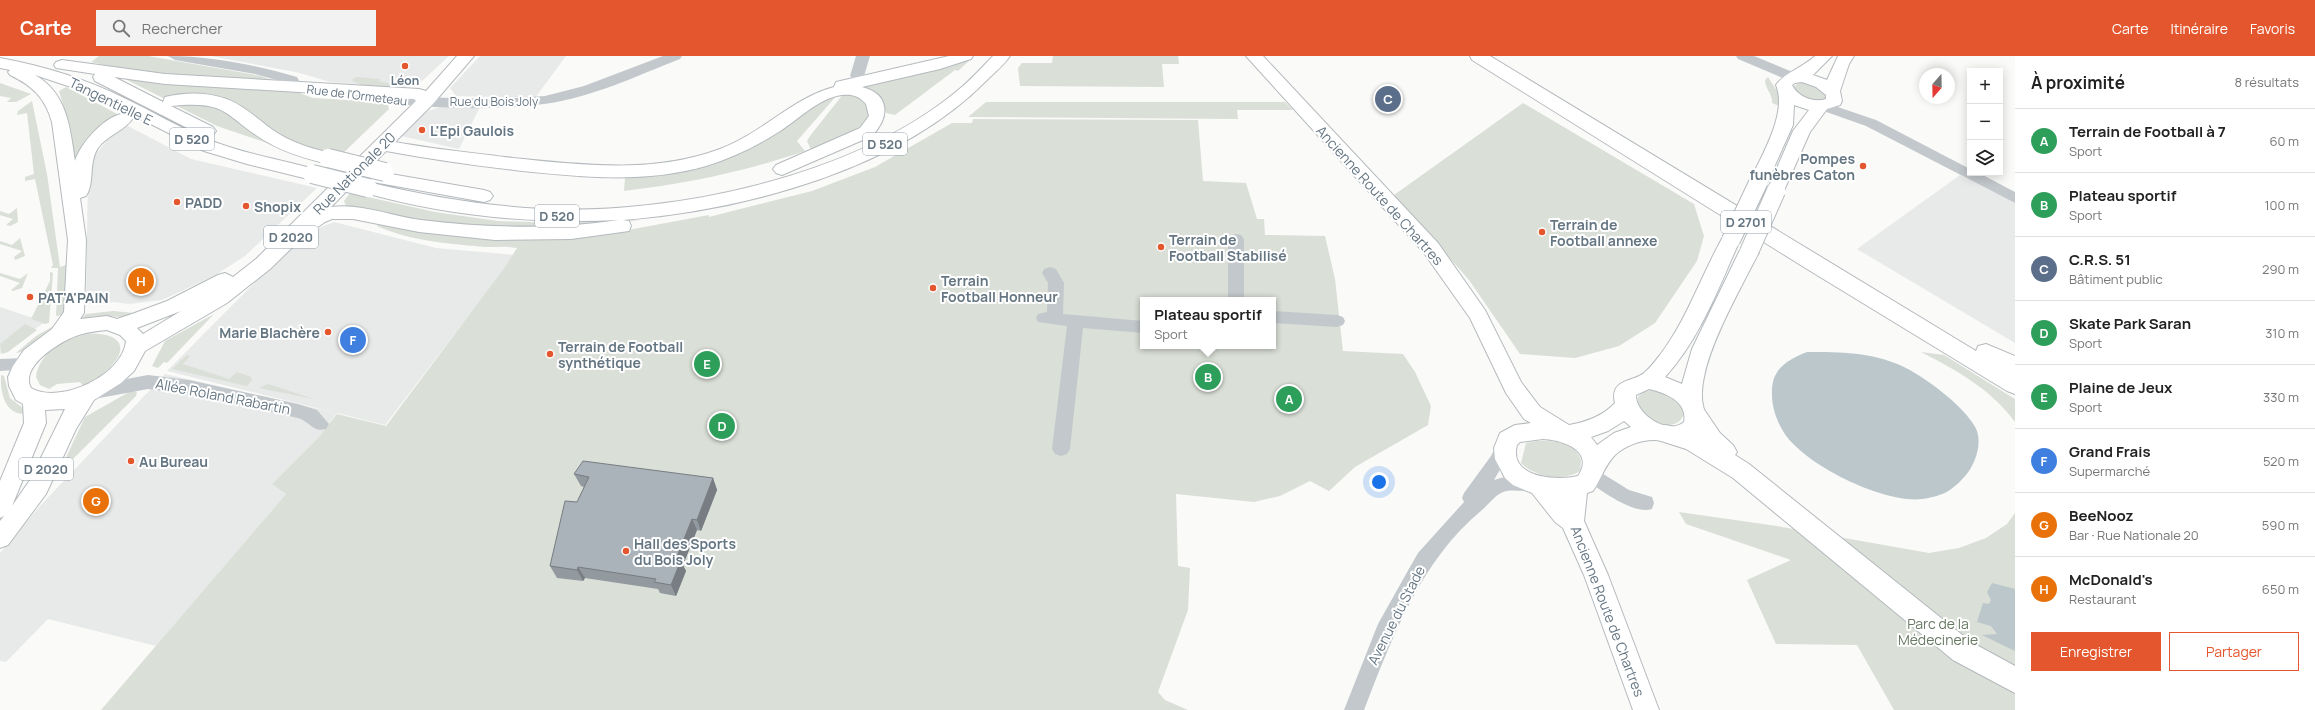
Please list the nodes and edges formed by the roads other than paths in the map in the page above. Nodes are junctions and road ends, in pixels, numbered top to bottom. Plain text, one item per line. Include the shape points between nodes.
1 (22, 56) edge
2 (175, 56) edge
3 (248, 56) edge
4 (455, 56) edge
5 (466, 56) edge
6 (675, 56) edge
7 (863, 56) edge
8 (965, 56) edge
9 (984, 56) edge
10 (1002, 56) edge
11 (1254, 56) edge
12 (1478, 56) edge
13 (1500, 56) edge
14 (1744, 56) edge
15 (1824, 56) edge
16 (1846, 56) edge
17 (0, 63) edge
18 (236, 66) junction
19 (0, 69) edge
20 (55, 69) junction
21 (92, 76) junction
22 (857, 76) dead end
23 (1790, 83) junction
24 (296, 87) junction
25 (419, 99) junction
26 (1828, 100) junction
27 (171, 101) dead end
28 (125, 118) dead end
29 (775, 127) junction
30 (383, 145) junction
31 (321, 166) junction
32 (782, 169) junction
33 (378, 179) junction
34 (746, 194) junction
35 (2015, 198) edge
36 (1236, 239) dead end
37 (77, 240) junction
38 (286, 241) junction
39 (1050, 273) dead end
40 (1236, 297) edge
41 (1276, 318) edge
42 (1076, 321) junction
43 (1337, 321) dead end
44 (120, 325) junction
45 (1140, 328) edge
46 (59, 335) junction
47 (1986, 352) junction
48 (132, 356) junction
49 (24, 364) junction
50 (0, 365) edge
51 (2015, 366) edge
52 (2015, 370) edge
53 (148, 382) junction
54 (1649, 382) junction
55 (2015, 385) edge
56 (1513, 387) junction
57 (90, 393) junction
58 (34, 401) junction
59 (1626, 405) junction
60 (1694, 410) junction
61 (320, 424) dead end
62 (1661, 432) junction
63 (1565, 433) junction
64 (1510, 441) junction
65 (1061, 449) dead end
66 (1741, 471) junction
67 (1588, 475) junction
68 (1538, 485) junction
69 (1646, 503) dead end
70 (0, 508) edge
71 (1467, 510) junction
72 (1572, 521) junction
73 (0, 538) edge
74 (2015, 680) edge
75 (1354, 710) edge
76 (1646, 710) edge

1 - 20 main road
2 - 18 street, Rue de l'Ormeteau
3 - 18 street
4 - 25 main road, Rue Nationale 20 / D 2020
5 - 25 main road, Rue Nationale 20 / D 2020
6 - 25 street, Rue du Bois Joly via 589,89 545,100 499,103
7 - 22 street
8 - 29 main road via 934,66 826,90 803,102
9 - 32 main road, D 520 via 947,91 892,126 834,153
10 - 34 main road, D 520 via 990,71 964,94 918,127 830,168
11 - 56 main road, Ancienne Route de Chartres via 1431,248 1478,314
12 - 55 highway, D 2701
13 - 47 highway, D 2701
14 - 23 street
15 - 23 main road via 1811,69
16 - 26 main road
17 - 20 main road, Tangentielle E / D 520
18 - 24 street, Rue de l'Ormeteau via 290,79 295,82
19 - 37 main road via 35,81 53,99 61,122
20 - 21 main road, Tangentielle E / D 520
20 - 21 main road
21 - 24 main road
21 - 31 main road, Tangentielle E / D 520 via 197,142 227,152
23 - 26 main road via 1799,101
23 - 26 main road via 1820,82
23 - 54 main road, bridge via 1784,125 1759,181 1685,332 1663,368
24 - 25 main road
25 - 30 main road, Rue Nationale 20 / D 2020
25 - 44 main road, Rue Nationale 20 / D 2020 via 241,268 194,296 146,318
26 - 35 street
26 - 60 main road, bridge via 1802,131 1749,252 1702,349 1693,378
27 - 31 main road via 199,98 228,104
28 - 37 main road via 101,134 85,153 81,165
29 - 30 main road via 746,143 707,159 665,169 635,172 559,169
29 - 32 main road via 816,98 840,90 854,90 866,94 872,98 877,108 876,122 866,132
30 - 38 main road, Rue Nationale 20 / D 2020
31 - 33 main road, D 520, bridge
31 - 33 main road, bridge
32 - 33 main road, D 520 via 732,184 687,193 617,200 530,201 474,195
33 - 34 main road, D 520 via 431,202 481,211 570,216 666,208
34 - 38 main road via 719,207 565,233 462,232 334,212 311,221
36 - 40 street
37 - 46 main road via 74,313
38 - 48 main road, Rue Nationale 20 / D 2020 via 263,264 220,298
39 - 42 street via 1056,283 1050,319
41 - 43 street
42 - 45 street
42 - 65 street
44 - 46 main road, Rue Nationale 20 / D 2020 via 92,324
44 - 48 main road via 132,334
46 - 49 main road, Rue Nationale 20 / D 2020 via 33,353
47 - 51 highway
47 - 52 highway, D 2701
48 - 53 street, Allée Roland Rabartin
48 - 57 main road, Rue Nationale 20 / D 2020 via 120,374
49 - 50 street
49 - 58 main road, Rue Nationale 20 / D 2020 via 18,387 24,395
53 - 57 street
53 - 61 street, Allée Roland Rabartin via 189,387 298,411 311,415
54 - 59 main road via 1640,382 1627,390
54 - 60 main road via 1679,391
56 - 63 main road, Ancienne Route de Chartres via 1532,413
56 - 64 main road, Ancienne Route de Chartres via 1516,413
57 - 58 main road, Rue Nationale 20 / D 2020 via 68,401
57 - 73 main road, Rue Nationale 20 / D 2020 via 70,420 37,487
58 - 70 main road, D 2020 via 36,423
59 - 62 main road via 1636,420
59 - 63 main road via 1618,416 1592,429
60 - 62 main road via 1694,425 1689,430 1682,434
60 - 66 highway via 1712,440
62 - 66 highway via 1693,441
62 - 67 main road via 1633,434 1621,439 1610,446
63 - 64 main road via 1543,430
63 - 67 main road via 1586,444 1592,452
64 - 68 main road via 1505,459 1509,467 1515,474
64 - 71 street, Avenue du Stade via 1468,502
66 - 74 highway via 1962,651
67 - 68 main road
67 - 69 street via 1623,495
67 - 72 main road, Ancienne Route de Chartres
68 - 71 street, Avenue du Stade via 1508,482 1494,488
68 - 72 main road
71 - 75 street, Avenue du Stade via 1425,559 1417,573 1385,630
72 - 76 main road, Ancienne Route de Chartres via 1596,574

